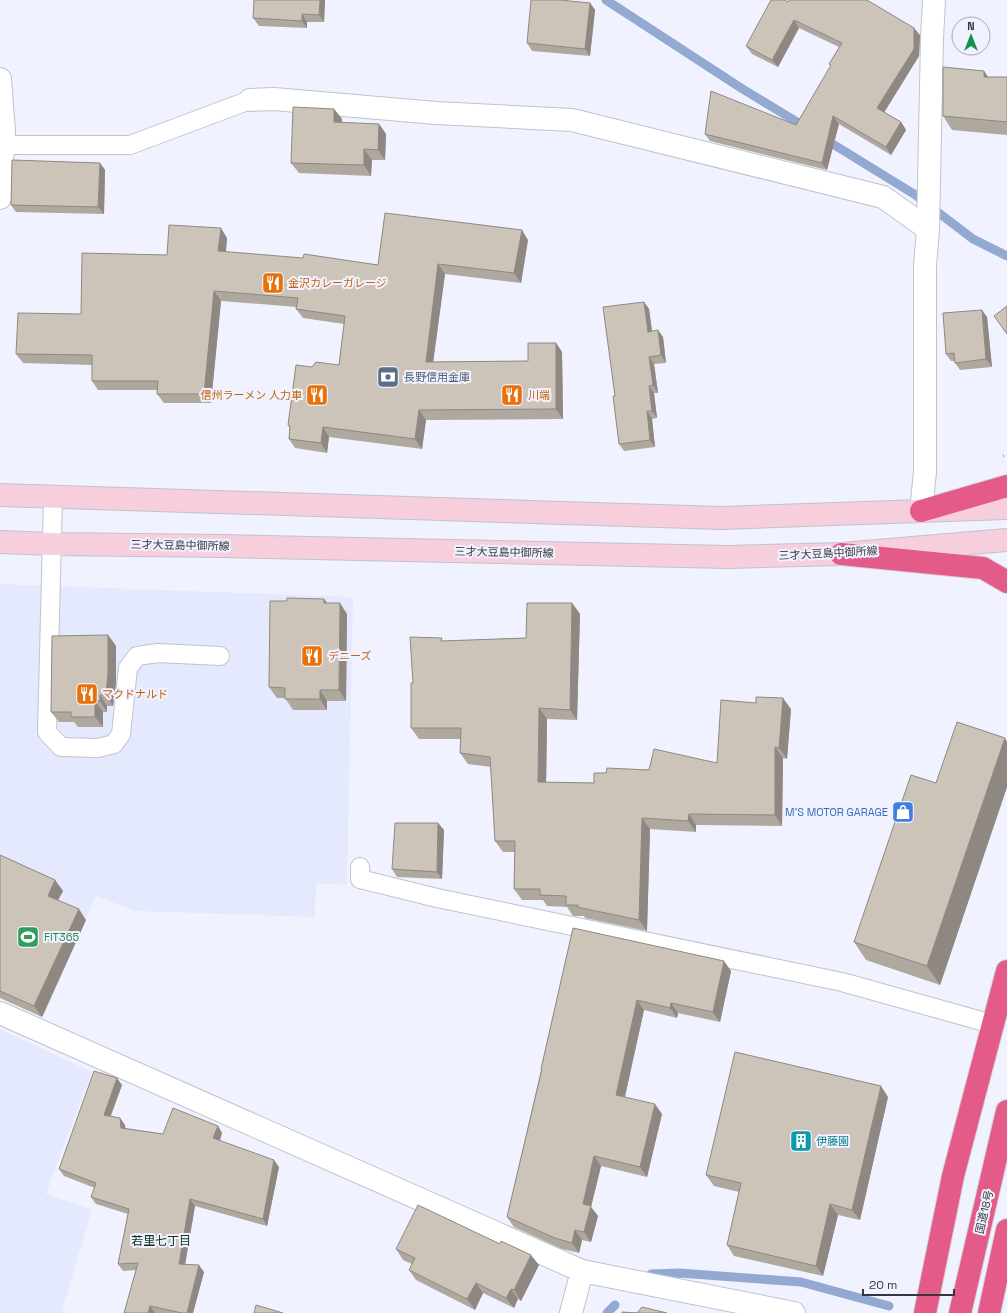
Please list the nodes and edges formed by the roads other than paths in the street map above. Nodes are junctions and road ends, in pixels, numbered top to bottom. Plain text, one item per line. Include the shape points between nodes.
1 (934, 0) edge
2 (0, 79) edge
3 (250, 100) joint
4 (1, 146) edge
5 (0, 198) edge
6 (928, 222) junction
7 (1007, 486) edge
8 (0, 496) edge
9 (53, 498) junction
10 (1007, 508) edge
11 (921, 511) junction
12 (1007, 540) edge
13 (0, 542) edge
14 (52, 544) junction
15 (841, 554) junction
16 (1007, 582) edge
17 (220, 656) dead end
18 (360, 866) dead end
19 (1007, 971) edge
20 (0, 1013) edge
21 (992, 1024) junction
22 (1007, 1111) edge
23 (1007, 1230) edge
24 (582, 1271) junction
25 (572, 1313) edge
26 (794, 1313) edge
27 (925, 1313) edge
28 (960, 1313) edge
29 (989, 1313) edge

1 - 6 street
2 - 4 street via 4,131
3 - 4 lane via 130,145
3 - 6 street via 274,99 436,113 572,120 883,197
4 - 5 street
6 - 11 street via 925,266 925,472
7 - 11 highway
8 - 9 main road
9 - 11 main road via 722,518
9 - 14 lane
10 - 11 main road
12 - 15 main road, 三才大豆島中御所線
13 - 14 main road, 三才大豆島中御所線
14 - 15 main road, 三才大豆島中御所線 via 728,557
14 - 17 lane via 48,732 60,748 98,748 114,744 122,734 128,668 137,656 158,653
15 - 16 highway via 983,568
18 - 21 lane via 360,879 437,898 842,982
19 - 21 highway
20 - 24 street
21 - 27 highway via 953,1176
22 - 28 highway, 国道18号
23 - 29 highway
24 - 25 street
24 - 26 street

